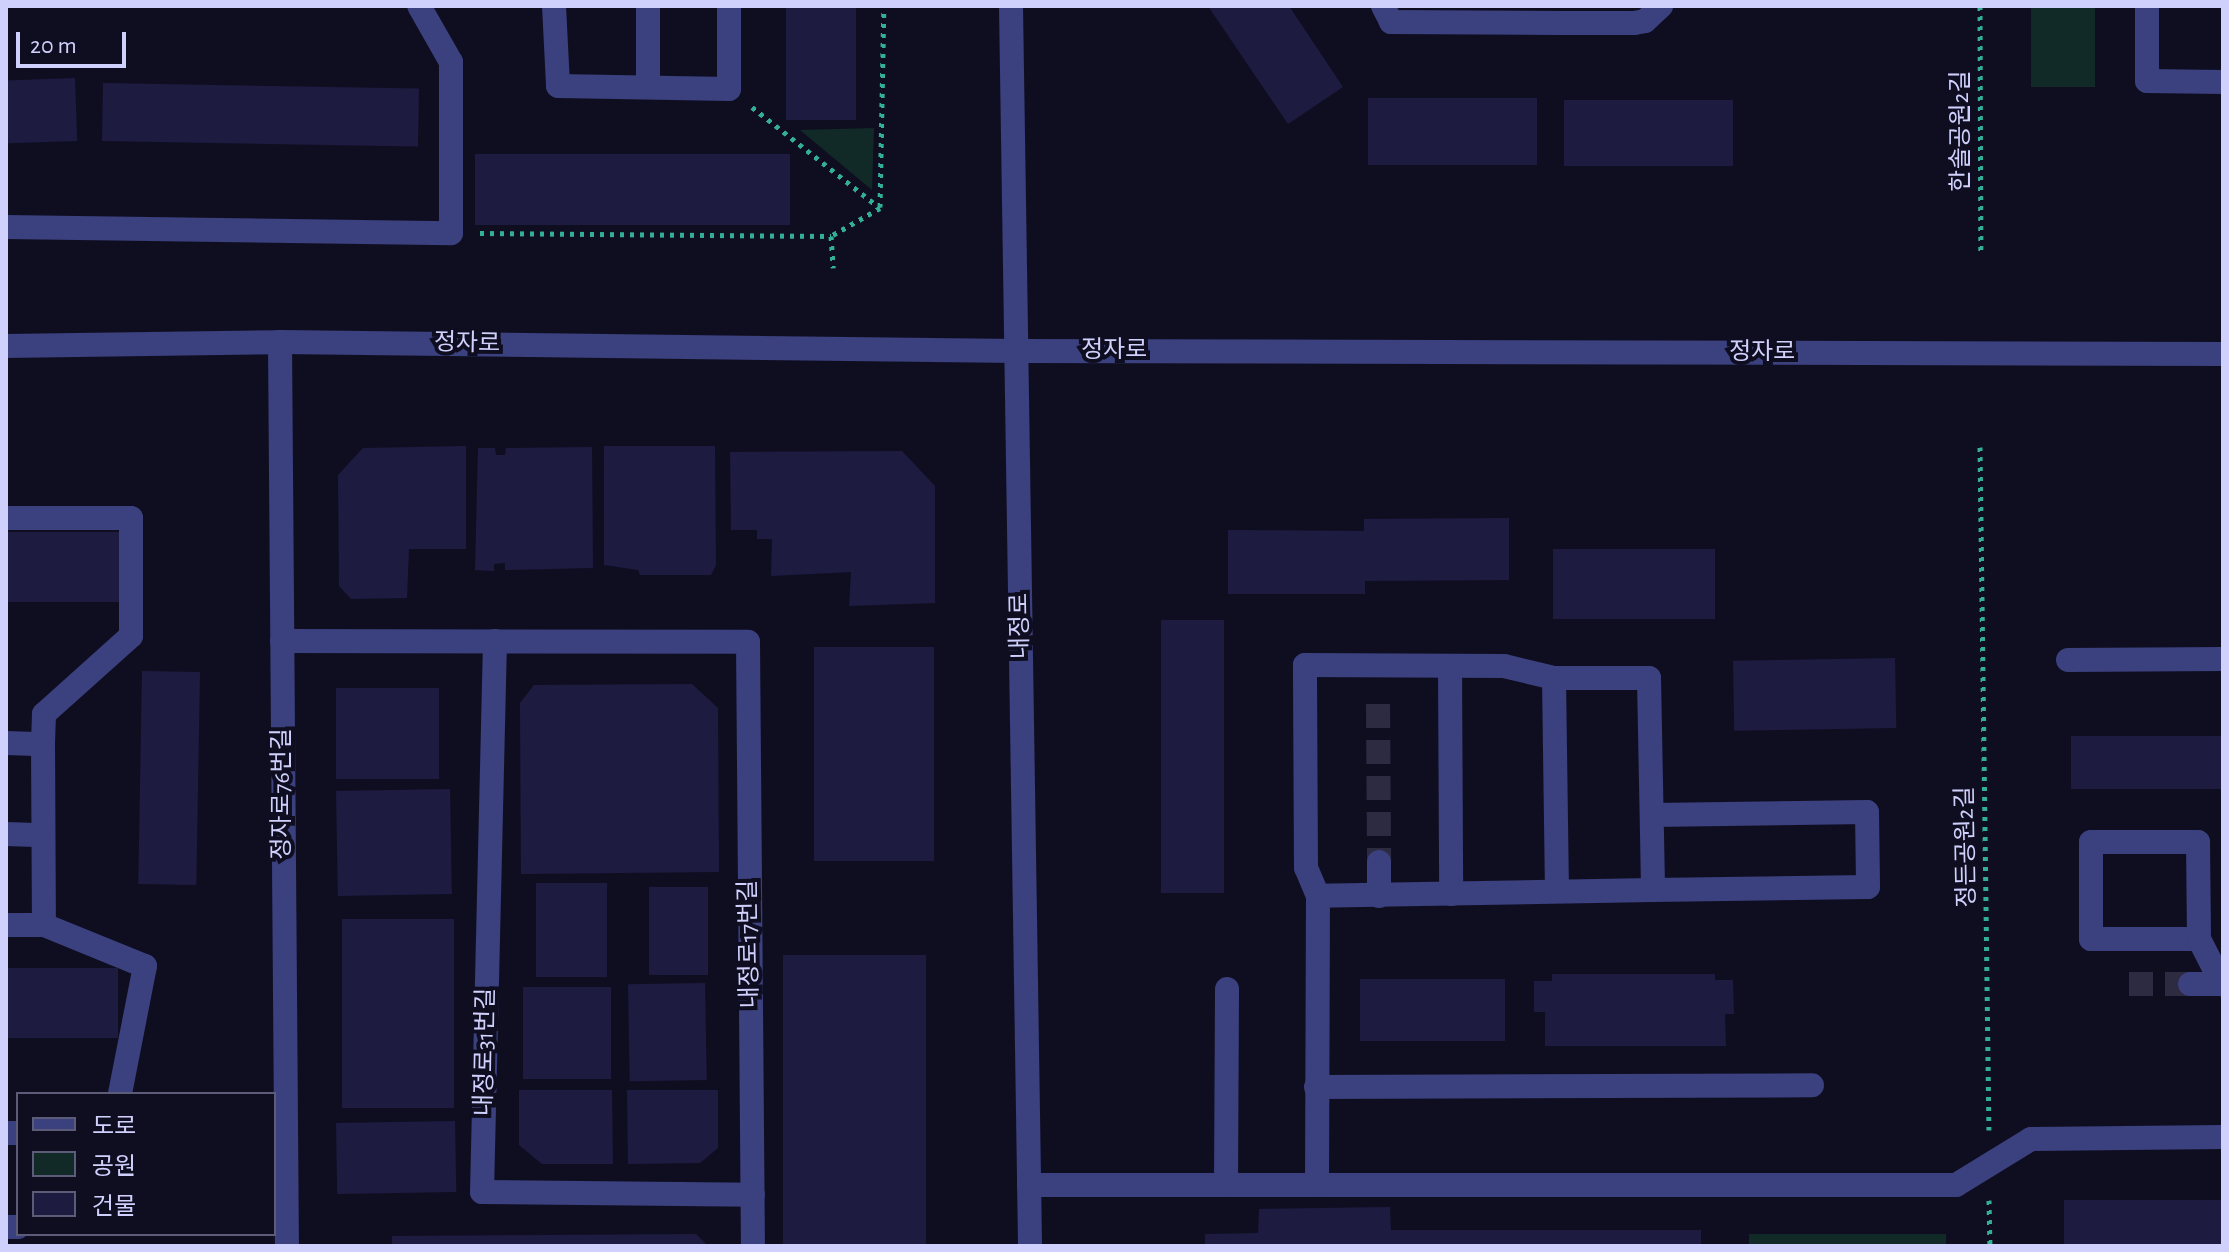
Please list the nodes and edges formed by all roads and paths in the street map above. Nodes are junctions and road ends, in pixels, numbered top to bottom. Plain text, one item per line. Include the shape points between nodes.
1 (419, 6) edge
2 (554, 6) edge
3 (648, 6) edge
4 (729, 6) edge
5 (884, 6) edge
6 (1011, 6) edge
7 (1383, 6) edge
8 (1661, 6) edge
9 (1980, 6) edge
10 (2147, 6) edge
11 (1559, 14) edge
12 (2223, 82) edge
13 (648, 87) junction
14 (729, 89) junction
15 (880, 208) junction
16 (6, 227) edge
17 (451, 233) junction
18 (831, 236) junction
19 (1981, 255) dead end
20 (833, 268) dead end
21 (280, 342) junction
22 (6, 346) edge
23 (1017, 351) junction
24 (2223, 354) edge
25 (1980, 447) dead end
26 (6, 518) edge
27 (282, 641) junction
28 (495, 641) junction
29 (2223, 659) edge
30 (2068, 660) dead end
31 (1450, 666) junction
32 (1554, 678) junction
33 (6, 743) edge
34 (43, 744) junction
35 (1652, 815) junction
36 (6, 834) edge
37 (43, 835) junction
38 (1379, 862) tunnel mouth
39 (1653, 890) junction
40 (1557, 891) junction
41 (1451, 894) junction
42 (1318, 896) junction
43 (1379, 896) junction
44 (6, 925) edge
45 (44, 925) junction
46 (2199, 939) junction
47 (2190, 984) tunnel mouth
48 (2223, 984) edge
49 (1227, 989) dead end
50 (1812, 1085) dead end
51 (1316, 1087) junction
52 (120, 1092) edge
53 (1989, 1134) dead end
54 (2223, 1137) edge
55 (1989, 1182) dead end
56 (1029, 1185) junction
57 (1226, 1185) junction
58 (1317, 1185) junction
59 (753, 1195) junction
60 (287, 1246) edge
61 (753, 1246) edge
62 (1030, 1246) edge
63 (1990, 1246) edge

1 - 17 street via 451,62
2 - 13 street via 558,86
3 - 13 street
4 - 14 street
5 - 15 path
6 - 23 street, 내정로
7 - 11 street via 1391,22
8 - 11 street via 1645,21 1634,23
9 - 19 path, 한솔공원2길
10 - 12 street via 2147,81
13 - 14 street
14 - 15 path
15 - 18 path
16 - 17 street
17 - 18 path
18 - 20 path
21 - 22 street, 정자로
21 - 23 street, 정자로
21 - 27 street, 정자로76번길
23 - 24 street, 정자로
23 - 56 street, 내정로
25 - 53 path, 정든공원2길
26 - 34 street via 131,518 131,636 44,714
27 - 28 street
27 - 60 street, 정자로76번길
28 - 59 street, 내정로17번길 via 748,642
28 - 59 street, 내정로31번길 via 482,1192
29 - 30 street
31 - 32 street via 1504,666
31 - 41 street
31 - 42 street via 1305,665 1306,868
32 - 35 street via 1649,678
32 - 40 street
33 - 34 street
34 - 37 street
35 - 39 street
35 - 39 street via 1867,812 1868,887
36 - 37 street
37 - 45 street
38 - 43 street
39 - 40 street
40 - 41 street
41 - 43 street
42 - 43 street
42 - 51 street
44 - 45 street
45 - 52 street via 145,966
46 - 46 street via 2198,842 2091,842 2091,939
46 - 48 street
47 - 48 street
49 - 57 street
50 - 51 street
51 - 58 street
54 - 58 street via 2031,1139 1956,1185
55 - 63 path
56 - 57 street
56 - 62 street, 내정로
57 - 58 street
59 - 61 street, 내정로17번길

